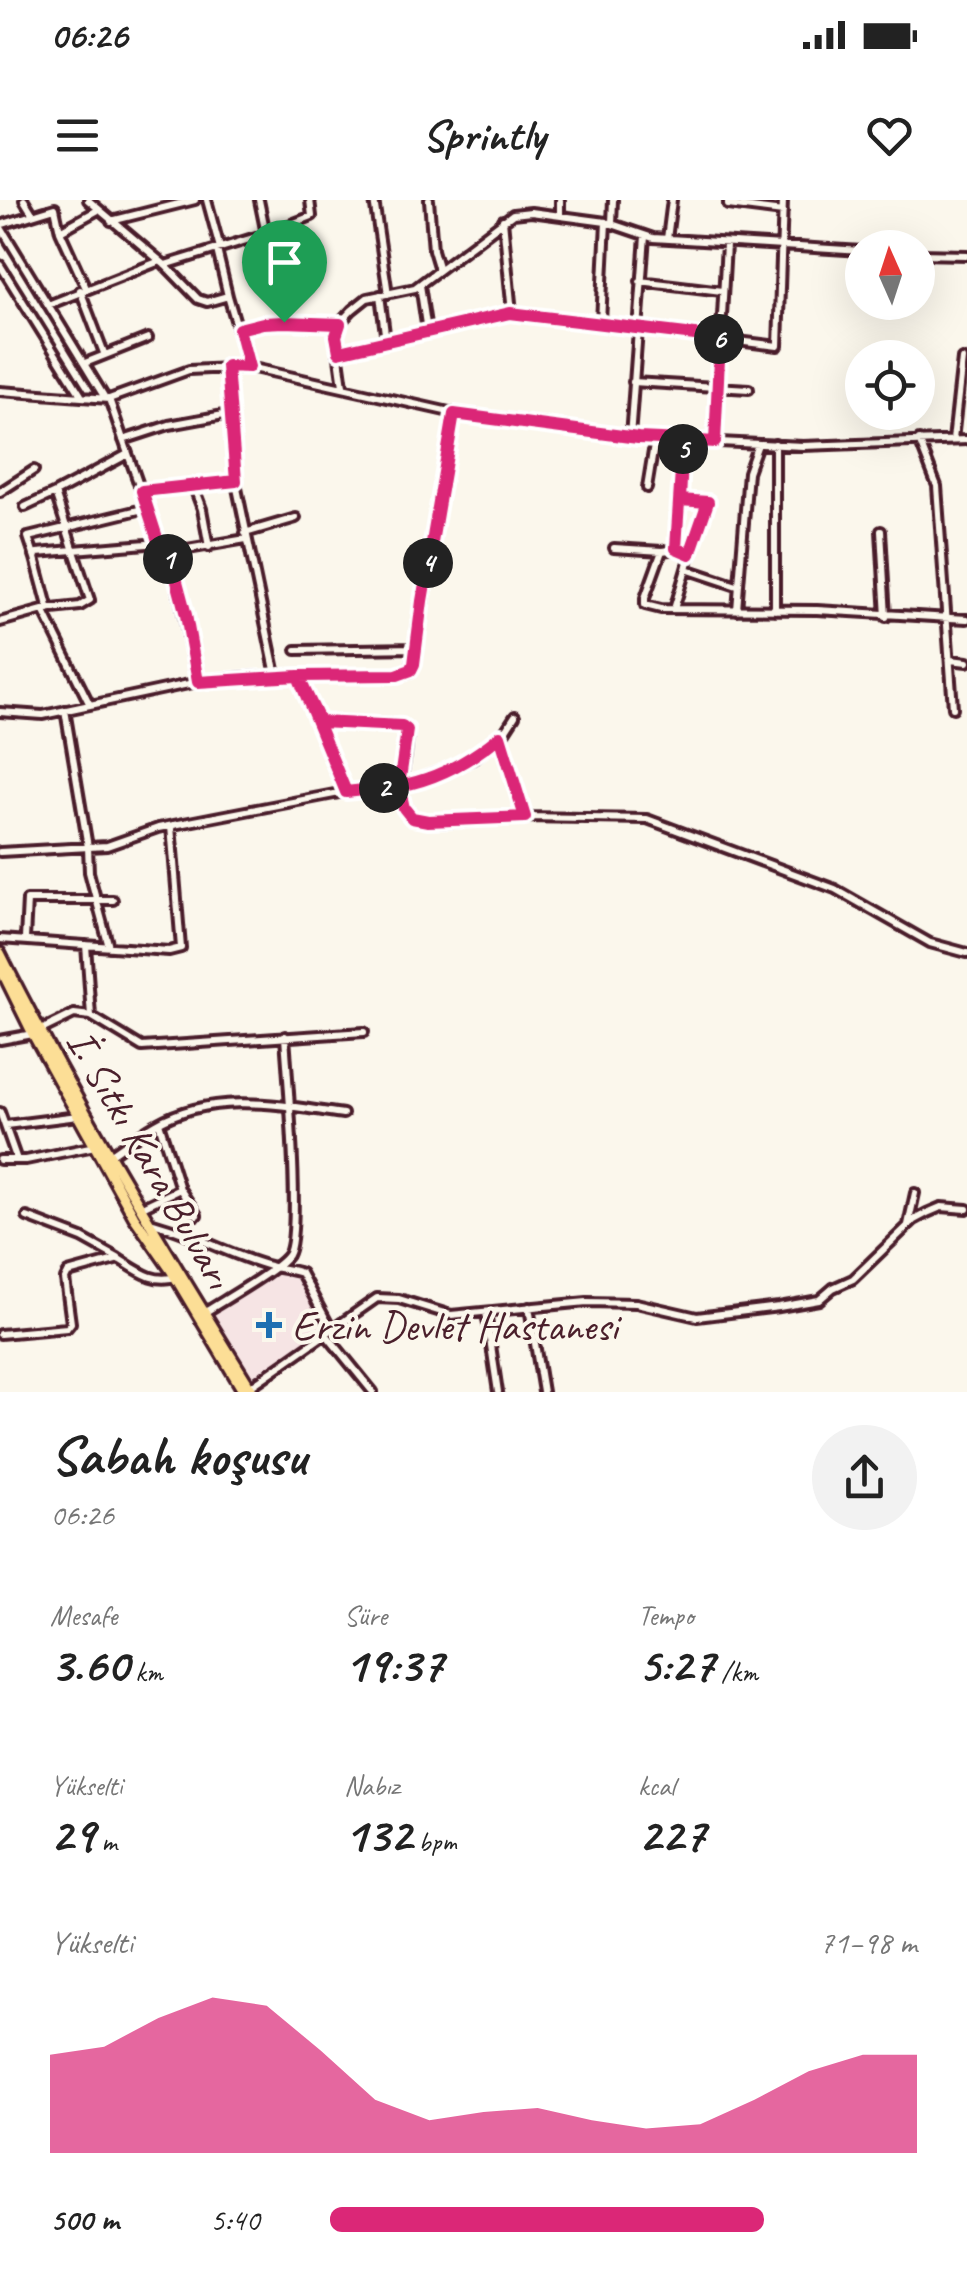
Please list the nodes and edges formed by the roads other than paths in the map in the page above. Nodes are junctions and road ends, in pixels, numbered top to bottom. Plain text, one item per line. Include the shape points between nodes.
1 (24, 200) edge
2 (88, 200) edge
3 (195, 200) edge
4 (207, 200) edge
5 (259, 200) edge
6 (310, 200) edge
7 (374, 200) edge
8 (429, 200) edge
9 (560, 200) edge
10 (612, 200) edge
11 (672, 200) edge
12 (728, 200) edge
13 (783, 200) edge
14 (98, 210) junction
15 (783, 212) junction
16 (32, 213) junction
17 (560, 215) junction
18 (503, 220) junction
19 (111, 221) junction
20 (609, 222) junction
21 (0, 226) edge
22 (60, 231) junction
23 (266, 234) junction
24 (645, 236) junction
25 (667, 239) junction
26 (726, 244) junction
27 (780, 248) junction
28 (218, 249) junction
29 (845, 250) edge
30 (935, 254) edge
31 (967, 254) edge
32 (162, 263) junction
33 (0, 264) edge
34 (440, 270) junction
35 (640, 280) junction
36 (420, 285) junction
37 (83, 289) junction
38 (722, 291) junction
39 (384, 294) junction
40 (228, 296) junction
41 (48, 305) junction
42 (512, 314) junction
43 (600, 322) junction
44 (340, 324) junction
45 (636, 327) junction
46 (239, 329) junction
47 (426, 332) junction
48 (148, 338) dead end
49 (720, 338) junction
50 (386, 341) junction
51 (339, 352) junction
52 (104, 353) junction
53 (962, 359) dead end
54 (85, 363) junction
55 (227, 366) junction
56 (249, 367) junction
57 (633, 382) junction
58 (343, 386) junction
59 (717, 387) junction
60 (749, 389) dead end
61 (0, 391) edge
62 (82, 396) junction
63 (107, 399) junction
64 (229, 414) junction
65 (454, 414) junction
66 (630, 437) junction
67 (655, 439) junction
68 (123, 440) junction
69 (683, 440) junction
70 (919, 440) junction
71 (953, 440) junction
72 (967, 440) edge
73 (715, 442) junction
74 (758, 444) junction
75 (774, 444) junction
76 (128, 454) junction
77 (34, 470) dead end
78 (236, 481) junction
79 (193, 485) junction
80 (647, 488) dead end
81 (142, 491) junction
82 (0, 492) edge
83 (56, 493) junction
84 (680, 500) junction
85 (26, 506) dead end
86 (146, 508) junction
87 (296, 518) dead end
88 (69, 527) junction
89 (880, 531) dead end
90 (246, 536) junction
91 (159, 544) junction
92 (209, 548) junction
93 (614, 548) dead end
94 (676, 548) junction
95 (77, 551) junction
96 (662, 551) junction
97 (164, 553) junction
98 (690, 554) junction
99 (35, 558) junction
100 (686, 569) junction
101 (737, 586) junction
102 (674, 609) junction
103 (46, 610) junction
104 (737, 610) junction
105 (775, 610) junction
106 (886, 617) junction
107 (945, 617) junction
108 (967, 619) edge
109 (0, 622) edge
110 (416, 648) junction
111 (296, 650) dead end
112 (951, 660) junction
113 (967, 662) edge
114 (276, 676) junction
115 (298, 676) junction
116 (198, 682) junction
117 (90, 704) junction
118 (953, 708) dead end
119 (65, 710) junction
120 (0, 712) edge
121 (516, 716) dead end
122 (320, 722) junction
123 (500, 736) junction
124 (399, 786) junction
125 (346, 792) junction
126 (525, 817) junction
127 (171, 826) junction
128 (88, 847) junction
129 (0, 852) edge
130 (113, 900) dead end
131 (97, 902) junction
132 (0, 939) edge
133 (25, 939) junction
134 (86, 945) junction
135 (108, 947) junction
136 (0, 953) edge
137 (967, 953) edge
138 (0, 967) edge
139 (92, 1016) junction
140 (364, 1032) dead end
141 (36, 1033) junction
142 (284, 1036) junction
143 (0, 1040) edge
144 (290, 1106) junction
145 (0, 1112) edge
146 (342, 1114) dead end
147 (78, 1116) junction
148 (159, 1123) junction
149 (6, 1125) junction
150 (94, 1146) junction
151 (109, 1156) junction
152 (0, 1160) edge
153 (18, 1160) junction
154 (180, 1189) junction
155 (915, 1192) dead end
156 (139, 1209) junction
157 (967, 1209) edge
158 (197, 1215) dead end
159 (27, 1217) dead end
160 (148, 1222) junction
161 (908, 1227) junction
162 (119, 1259) junction
163 (273, 1267) junction
164 (178, 1276) junction
165 (528, 1307) junction
166 (486, 1312) junction
167 (204, 1313) junction
168 (328, 1331) junction
169 (0, 1334) edge
170 (249, 1390) edge
171 (373, 1392) edge
172 (498, 1392) edge
173 (543, 1392) edge

1 - 16 street
2 - 14 street
3 - 19 street
4 - 28 street
5 - 23 street
6 - 23 street via 312,216
7 - 39 street
8 - 34 street
9 - 17 street
10 - 20 street
11 - 25 street
12 - 15 street
13 - 15 street
14 - 19 street
14 - 22 street
15 - 27 street
16 - 21 street
16 - 22 street via 55,208
17 - 18 street via 530,212
17 - 20 street
18 - 34 street
18 - 42 street
19 - 32 street
20 - 24 street
20 - 43 street
21 - 41 street
22 - 37 street
23 - 28 street
24 - 25 street
24 - 35 street
25 - 26 street
26 - 27 street
26 - 38 street
27 - 29 street
27 - 49 street via 778,346
28 - 32 street
28 - 40 street
30 - 31 street
32 - 37 street
32 - 40 street via 198,300
33 - 62 street
34 - 36 street
35 - 38 street
35 - 45 street
36 - 39 street
36 - 47 street
37 - 41 street
37 - 52 street
38 - 49 street
39 - 44 street via 367,298
39 - 50 street
40 - 46 street
41 - 54 street
42 - 43 street
42 - 47 street
43 - 45 street
44 - 46 street
44 - 51 street
45 - 49 street
45 - 57 street
46 - 56 street
47 - 50 street
48 - 52 street
49 - 59 street
50 - 51 street
51 - 58 street
52 - 54 street
53 - 71 street
54 - 63 street
55 - 56 street
55 - 63 street via 190,370
55 - 64 street
56 - 58 street
57 - 59 street
57 - 66 street
58 - 65 street
59 - 60 street
59 - 73 street
61 - 62 street
62 - 63 street
63 - 68 street
64 - 68 street
64 - 78 street
65 - 66 street
65 - 110 street
66 - 67 street
67 - 69 street
67 - 80 street
68 - 76 street
69 - 73 street
69 - 84 street
70 - 71 street
70 - 75 street
70 - 107 street via 937,486
71 - 72 street
73 - 74 street
74 - 75 street
74 - 101 street via 748,472
75 - 105 street
76 - 81 street
76 - 83 street
77 - 82 street
78 - 79 street
78 - 90 street
79 - 81 street
79 - 92 street
81 - 86 street
83 - 85 street
83 - 88 street
84 - 94 street
84 - 98 street via 708,502
86 - 88 street
86 - 91 street
87 - 90 street
88 - 95 street
88 - 99 street via 28,537
89 - 106 street
90 - 92 street
90 - 114 street
91 - 95 street
91 - 97 street
92 - 97 street
93 - 96 street
94 - 96 street
94 - 98 street
95 - 99 street
95 - 103 street via 90,600
96 - 102 street via 645,605
97 - 116 street via 178,585
98 - 100 street
99 - 103 street
100 - 101 street
100 - 102 street
101 - 104 street
102 - 104 street
103 - 109 street
103 - 117 street
104 - 105 street
105 - 106 street
106 - 107 street
107 - 108 street
107 - 112 street
110 - 111 street
110 - 115 street via 411,670 397,675
112 - 113 street
112 - 118 street
114 - 115 street
114 - 116 street
115 - 122 street
116 - 117 street
117 - 119 street
119 - 120 street
119 - 128 street
121 - 123 street
122 - 124 street via 402,726 408,736
122 - 125 street
123 - 124 street via 473,759
123 - 126 street
124 - 125 street
124 - 126 street via 412,818
125 - 127 street
126 - 137 street via 647,819 836,889 930,943
127 - 128 street
127 - 135 street via 181,948
128 - 129 street
128 - 131 street
130 - 131 street
131 - 133 street via 27,900
131 - 135 street
132 - 133 street
133 - 134 street
134 - 135 street
134 - 139 street
136 - 141 main road, İ. Sıtkı Kara Bulvarı
138 - 141 main road, İ. Sıtkı Kara Bulvarı
139 - 141 street via 74,1014
139 - 142 street via 142,1047
140 - 142 street
141 - 143 street
141 - 147 main road, İ. Sıtkı Kara Bulvarı
141 - 151 main road, İ. Sıtkı Kara Bulvarı
142 - 144 street
144 - 146 street
144 - 148 street via 226,1102
144 - 163 street via 292,1242
145 - 149 street
147 - 149 street
147 - 150 main road, İ. Sıtkı Kara Bulvarı
148 - 151 street
148 - 154 street
149 - 153 street
150 - 153 street
150 - 164 main road, İ. Sıtkı Kara Bulvarı
151 - 156 main road, İ. Sıtkı Kara Bulvarı
152 - 153 street
154 - 156 street
154 - 158 street
155 - 161 street
156 - 160 main road, İ. Sıtkı Kara Bulvarı
157 - 161 street via 941,1208
159 - 162 street
160 - 163 street
160 - 164 main road, İ. Sıtkı Kara Bulvarı
161 - 165 street via 820,1300 698,1317 636,1304
162 - 164 street via 145,1276
162 - 169 street via 68,1273 67,1328
163 - 167 street
163 - 168 street via 301,1273
164 - 167 main road, İ. Sıtkı Kara Bulvarı
164 - 170 main road, İ. Sıtkı Kara Bulvarı
165 - 166 street
165 - 173 street
166 - 168 street via 451,1315 377,1298
166 - 172 street
167 - 170 main road, İ. Sıtkı Kara Bulvarı
168 - 170 street
168 - 171 street

